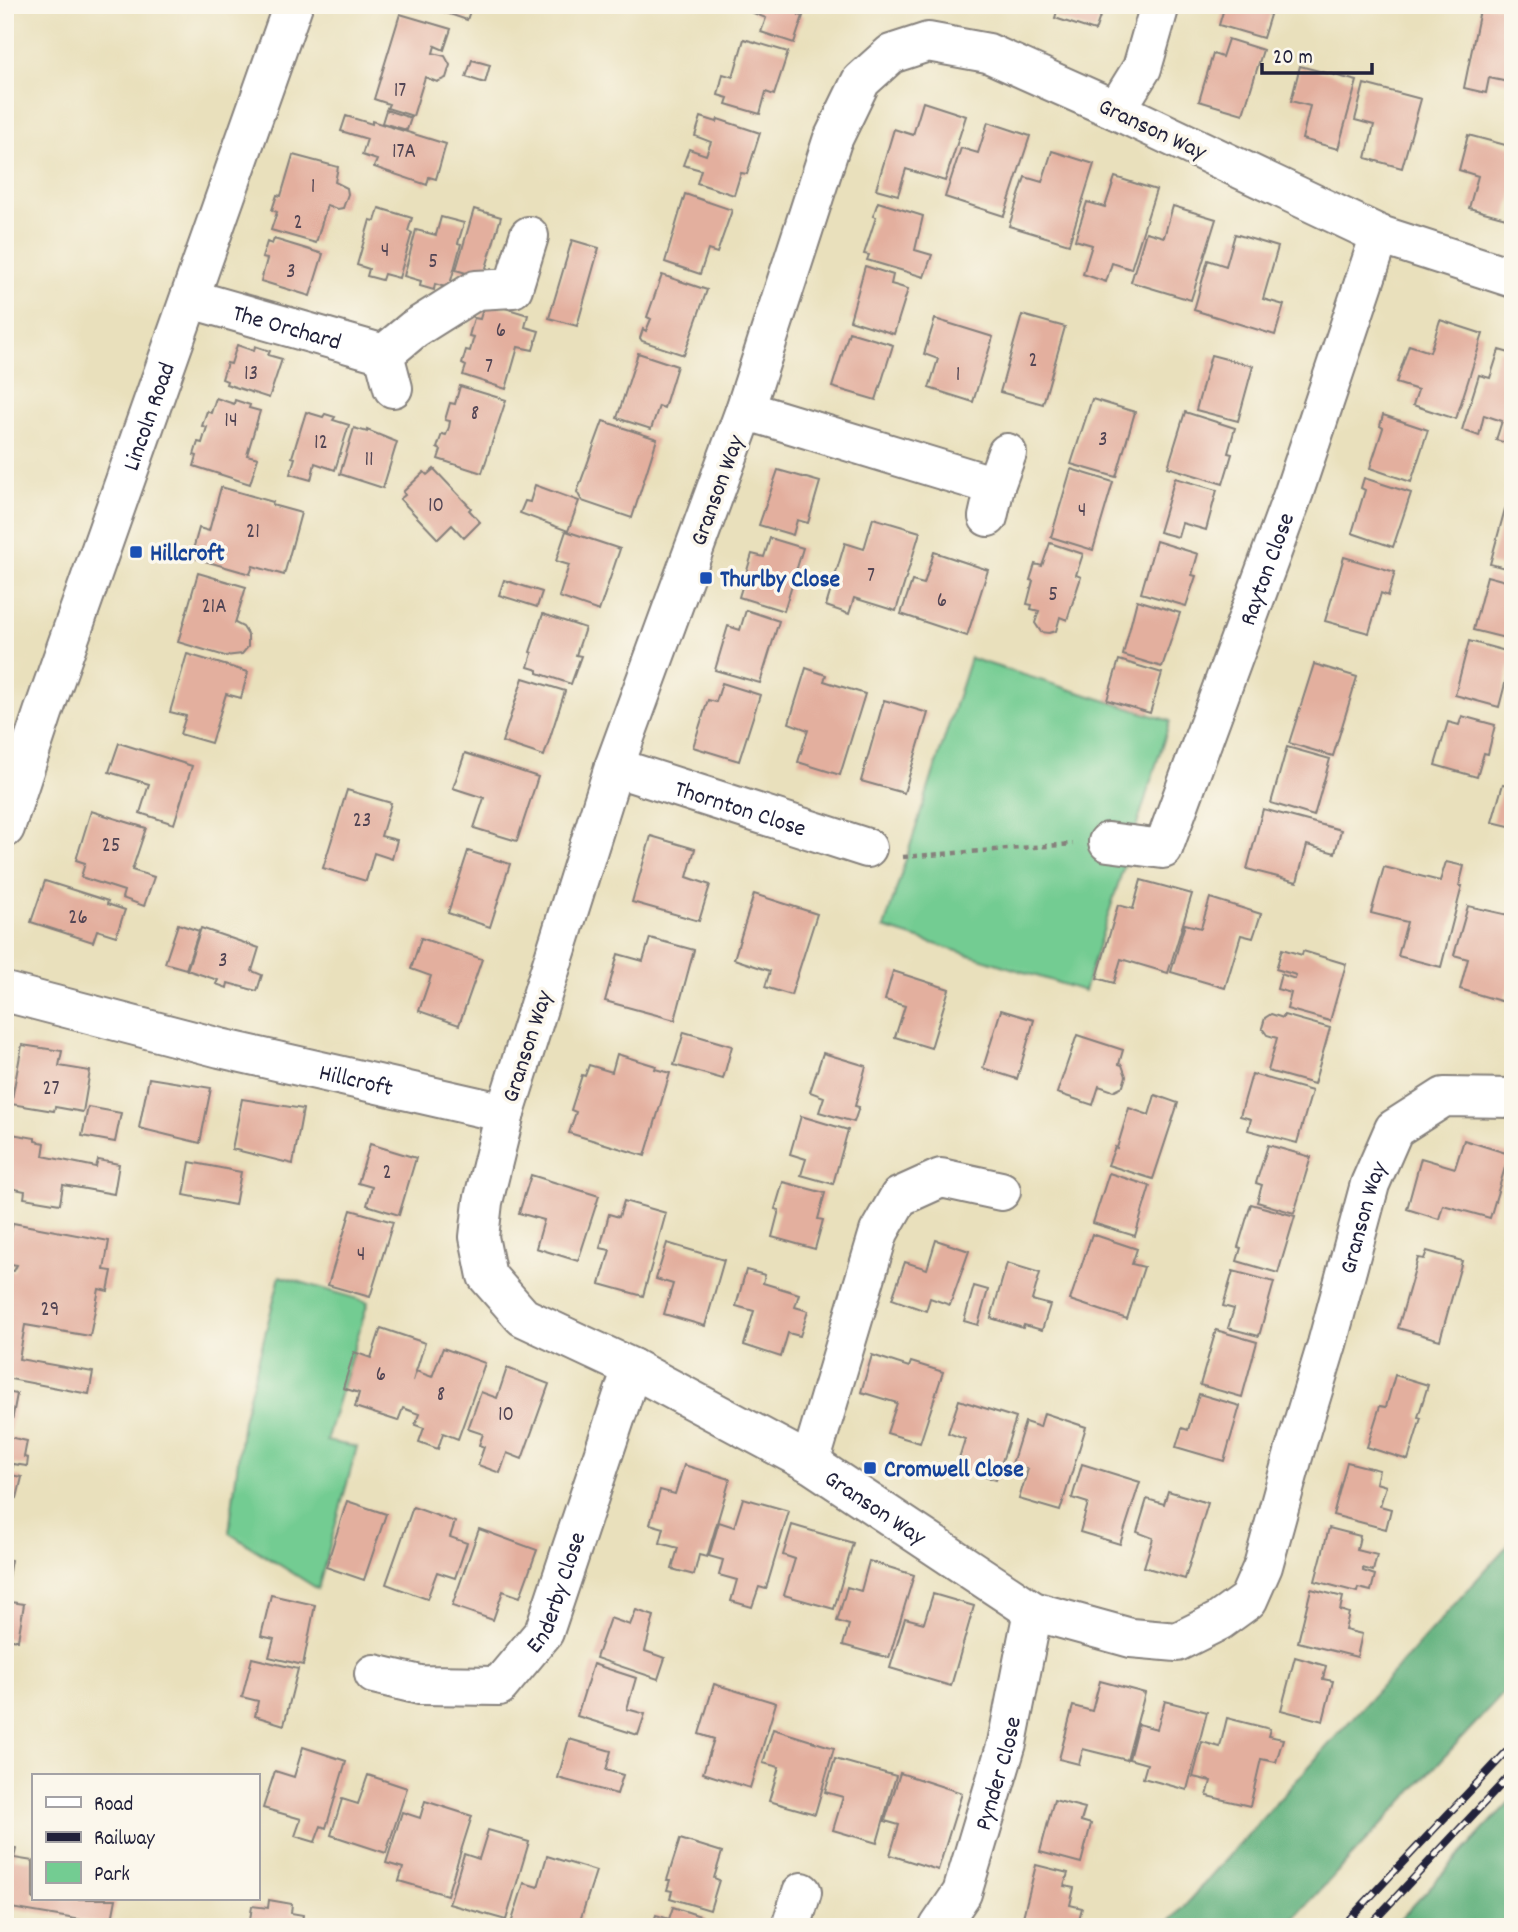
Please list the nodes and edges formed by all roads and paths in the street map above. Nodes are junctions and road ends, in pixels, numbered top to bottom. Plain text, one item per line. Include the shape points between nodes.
1 (293, 5) edge
2 (1160, 5) edge
3 (1116, 110) junction
4 (1380, 235) junction
5 (530, 236) dead end
6 (1513, 278) edge
7 (191, 299) junction
8 (746, 410) junction
9 (997, 485) dead end
10 (614, 767) junction
11 (5, 828) edge
12 (1108, 842) joint
13 (867, 848) joint
14 (5, 992) edge
15 (1513, 1098) edge
16 (505, 1113) junction
17 (1001, 1191) dead end
18 (632, 1368) junction
19 (810, 1464) junction
20 (1033, 1611) junction
21 (374, 1674) dead end
22 (939, 1927) edge

1 - 7 street, Lincoln Road
2 - 3 street via 1142,68
3 - 4 street, Granson Way
3 - 8 street, Granson Way via 988,53 928,42 891,54 861,81 832,141
4 - 6 street, Granson Way
4 - 12 street, Rayton Close via 1294,492 1163,849
5 - 7 street, The Orchard via 513,288 476,290 414,329 388,371
7 - 11 street, Lincoln Road
8 - 9 street
8 - 10 street, Granson Way
10 - 13 street, Thornton Close
10 - 16 street, Granson Way
12 - 13 path via 879,859
14 - 16 street, Hillcroft via 220,1048
15 - 20 street, Granson Way via 1444,1097 1394,1129 1370,1184 1263,1566 1248,1600 1177,1642 1131,1638
16 - 18 street, Granson Way via 479,1237 487,1276 523,1317
17 - 19 street via 941,1178 900,1197 879,1231
18 - 19 street, Granson Way
18 - 21 street, Enderby Close via 544,1632 529,1650 499,1685 420,1685
19 - 20 street, Granson Way
20 - 22 street, Pynder Close via 1007,1743 962,1893

